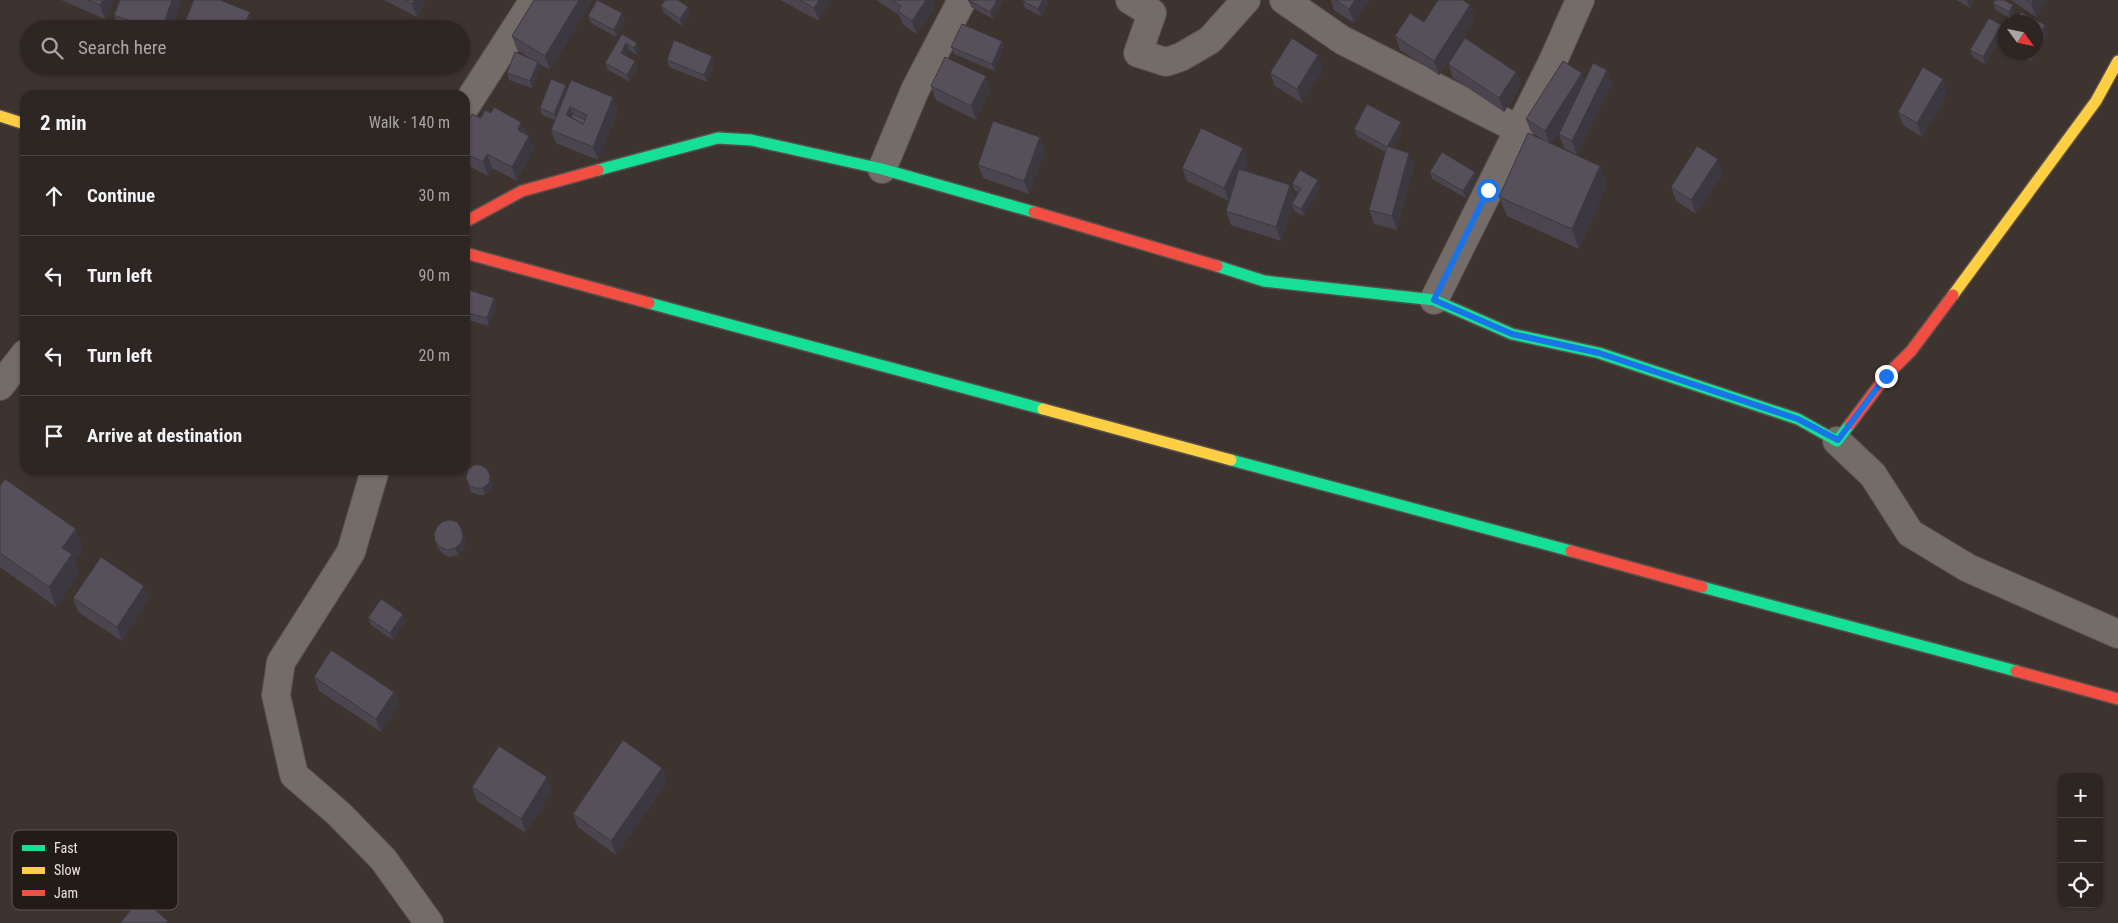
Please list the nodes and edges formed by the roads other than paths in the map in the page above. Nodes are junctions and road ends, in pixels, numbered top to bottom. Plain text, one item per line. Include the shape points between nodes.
1 (534, 0) edge
2 (962, 0) edge
3 (1130, 0) edge
4 (1246, 0) edge
5 (1284, 0) edge
6 (1580, 0) edge
7 (2118, 61) edge
8 (470, 99) edge
9 (0, 116) edge
10 (20, 122) edge
11 (1518, 129) junction
12 (882, 168) junction
13 (470, 219) edge
14 (470, 253) edge
15 (1434, 300) junction
16 (20, 360) edge
17 (0, 386) edge
18 (1838, 440) junction
19 (374, 475) edge
20 (2118, 634) edge
21 (2118, 699) edge
22 (429, 923) edge

1 - 8 street
2 - 12 street via 915,90
3 - 4 street via 1152,13 1138,53 1166,62 1210,40
5 - 11 street via 1342,40
6 - 11 street
7 - 18 street via 2096,101 1911,351 1886,376
9 - 10 street
11 - 15 street
12 - 13 street via 750,140 718,138 522,191
12 - 15 street via 1264,281
14 - 21 street
15 - 18 street via 1512,334 1599,353 1798,419
16 - 17 street
18 - 20 street via 1873,475 1910,533 1968,568
19 - 22 street via 351,552 281,662 276,695 294,775 339,814 383,859

